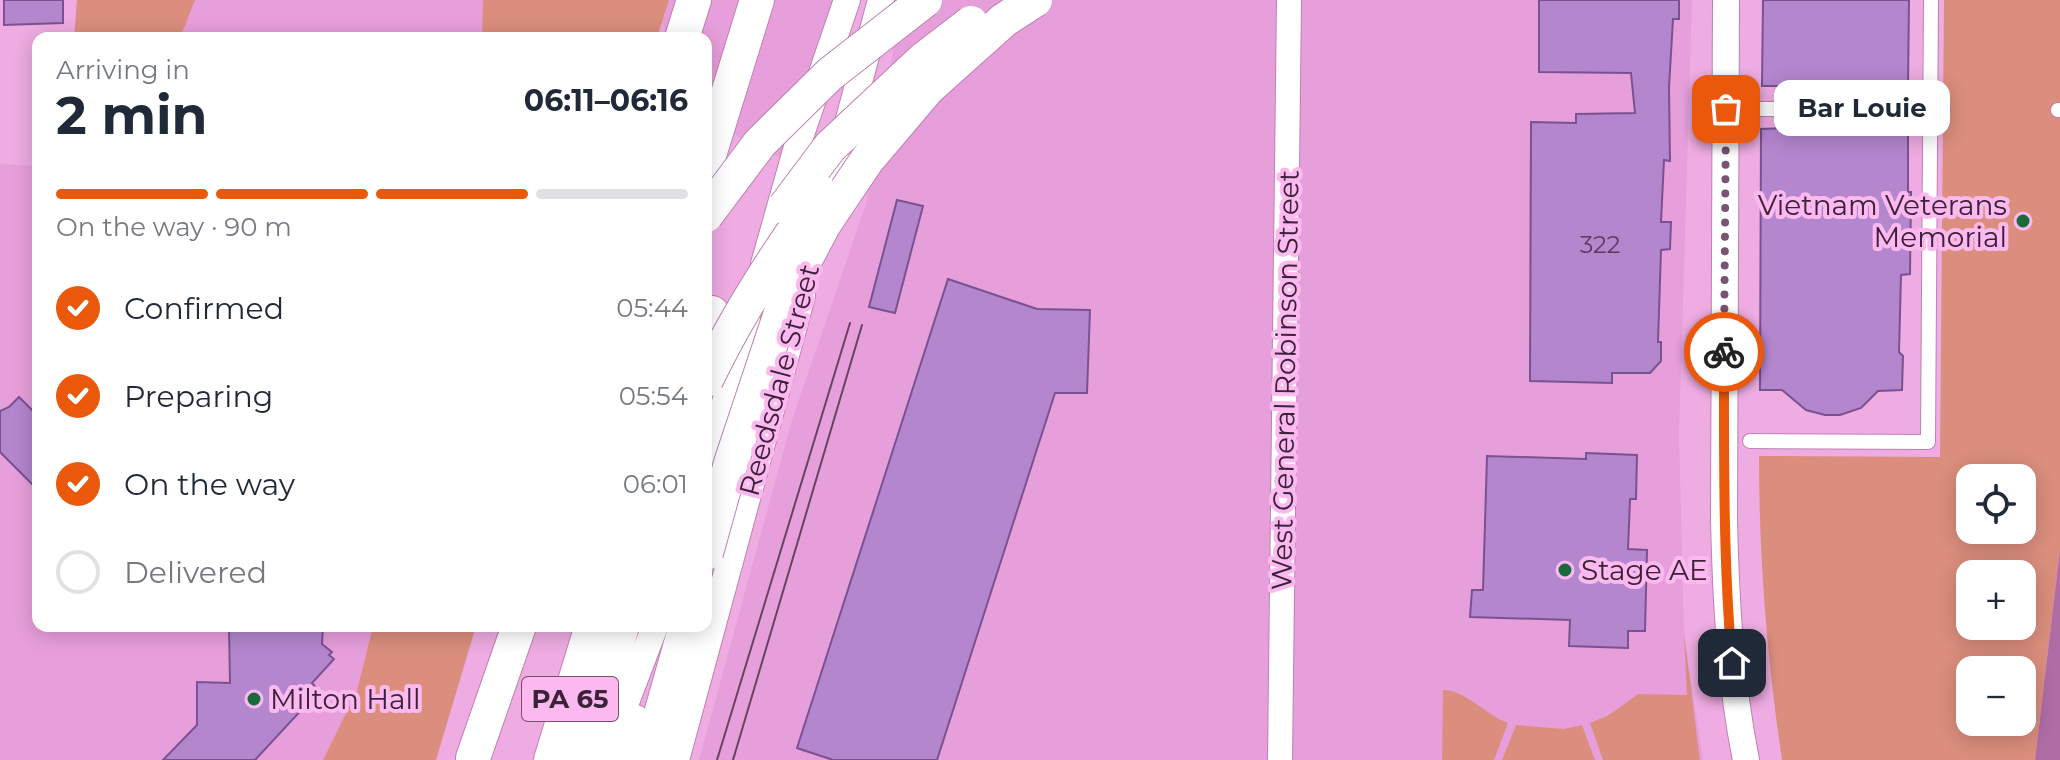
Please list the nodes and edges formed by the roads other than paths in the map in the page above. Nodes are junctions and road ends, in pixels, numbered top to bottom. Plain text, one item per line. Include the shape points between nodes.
1 (694, 0) edge
2 (757, 0) edge
3 (847, 0) edge
4 (881, 0) edge
5 (925, 0) edge
6 (1002, 0) edge
7 (1036, 0) edge
8 (1289, 0) edge
9 (1726, 0) edge
10 (1931, 0) edge
11 (684, 32) edge
12 (1754, 109) dead end
13 (1790, 109) tunnel mouth
14 (1882, 109) tunnel mouth
15 (1937, 110) junction
16 (712, 146) edge
17 (712, 207) edge
18 (712, 315) edge
19 (712, 368) edge
20 (1750, 441) dead end
21 (712, 448) edge
22 (712, 531) edge
23 (712, 627) edge
24 (504, 632) edge
25 (517, 632) edge
26 (589, 632) edge
27 (620, 632) edge
28 (653, 632) edge
29 (660, 632) edge
30 (684, 632) edge
31 (711, 632) edge
32 (472, 759) edge
33 (551, 760) edge
34 (583, 760) edge
35 (604, 760) edge
36 (625, 760) edge
37 (648, 760) edge
38 (676, 760) edge
39 (1280, 760) edge
40 (1746, 760) edge

1 - 11 highway
2 - 16 highway
3 - 21 main road, Reedsdale Street via 799,140
4 - 23 main road, Reedsdale Street
5 - 17 highway, bridge via 830,74 760,143
6 - 18 highway, bridge via 924,59 830,147 750,252
7 - 19 highway, bridge via 924,86 832,178 782,245
7 - 22 highway, bridge via 1004,20 928,88 867,160 824,224 788,292
8 - 39 street, West General Robinson Street
9 - 40 main road via 1724,520 1732,663
10 - 15 street
12 - 13 street
14 - 15 street
15 - 20 street via 1928,442
24 - 32 highway
25 - 32 highway
26 - 33 highway, PA 65
27 - 34 highway
28 - 35 main road
29 - 36 main road
30 - 37 highway
31 - 38 main road, Reedsdale Street

